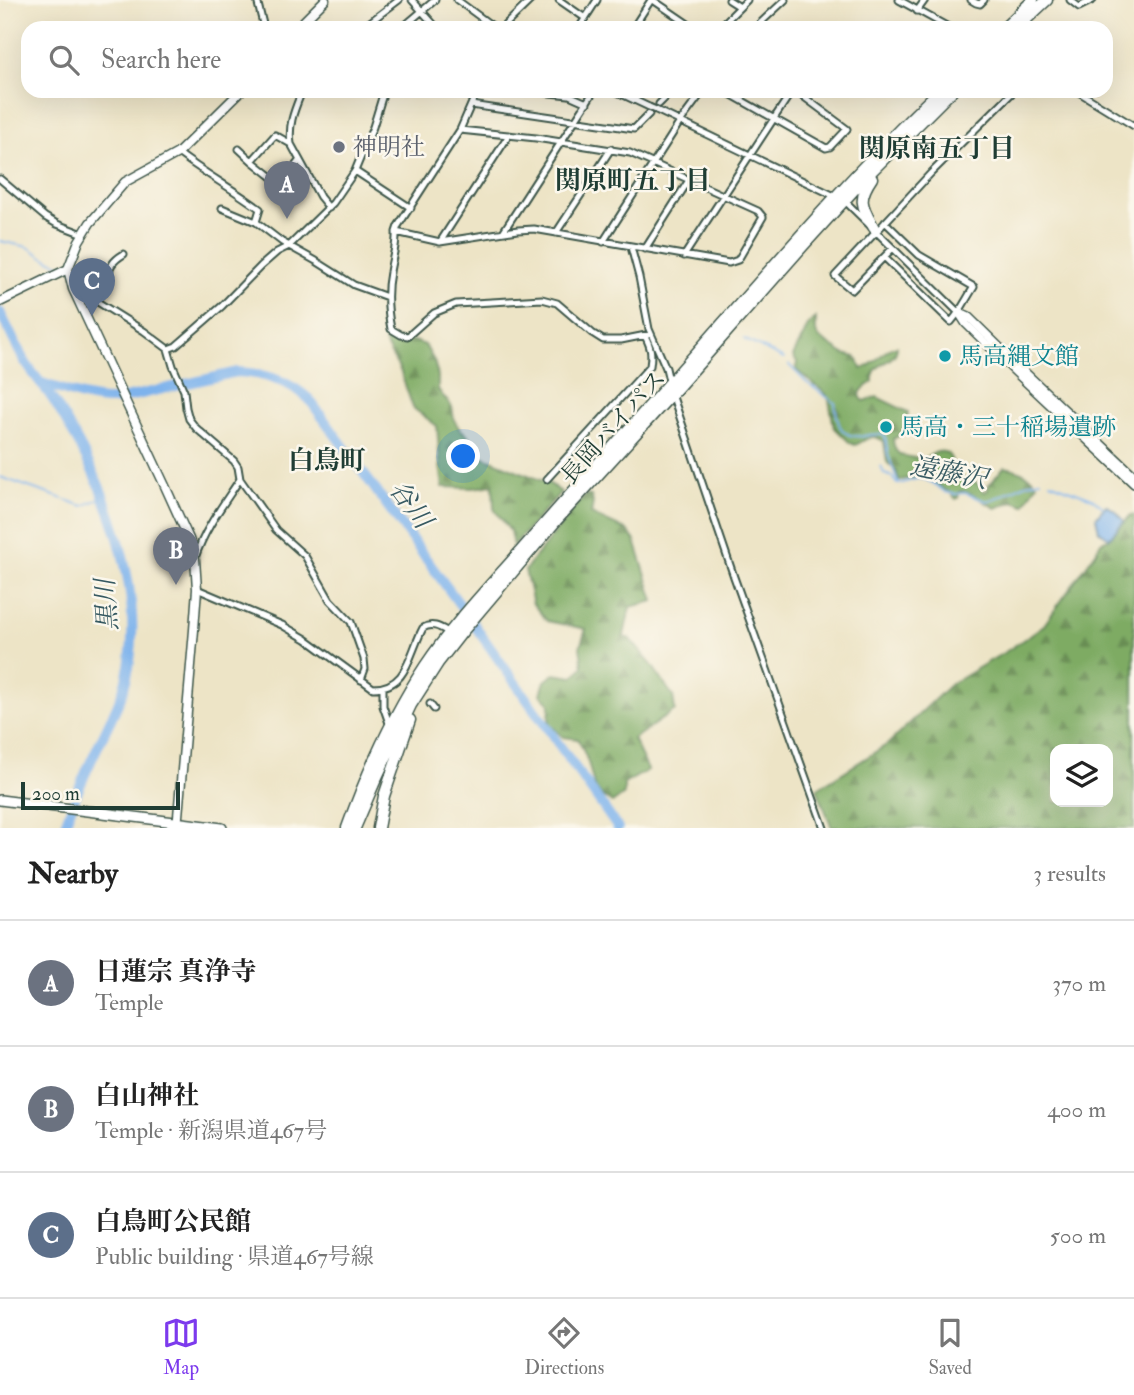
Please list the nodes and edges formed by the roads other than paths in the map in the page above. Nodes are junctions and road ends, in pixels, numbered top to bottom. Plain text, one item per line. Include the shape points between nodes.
1 (257, 0) edge
2 (325, 0) edge
3 (399, 0) edge
4 (412, 0) edge
5 (435, 0) edge
6 (457, 0) edge
7 (531, 0) edge
8 (558, 0) edge
9 (597, 0) edge
10 (652, 0) edge
11 (729, 0) edge
12 (747, 0) edge
13 (785, 0) edge
14 (899, 0) edge
15 (925, 0) edge
16 (971, 0) edge
17 (984, 0) edge
18 (1032, 0) edge
19 (1047, 0) edge
20 (1070, 0) edge
21 (1093, 0) edge
22 (740, 7) junction
23 (422, 11) junction
24 (917, 11) junction
25 (586, 18) junction
26 (262, 21) edge
27 (305, 21) edge
28 (371, 21) edge
29 (410, 21) edge
30 (430, 21) edge
31 (486, 21) edge
32 (509, 21) edge
33 (584, 21) edge
34 (638, 21) edge
35 (684, 21) edge
36 (726, 21) edge
37 (762, 21) edge
38 (936, 21) edge
39 (1011, 21) edge
40 (1024, 21) edge
41 (234, 98) edge
42 (299, 98) edge
43 (382, 98) edge
44 (474, 98) edge
45 (576, 98) edge
46 (590, 98) edge
47 (630, 98) edge
48 (665, 98) edge
49 (698, 98) edge
50 (737, 98) edge
51 (789, 98) edge
52 (804, 98) edge
53 (933, 98) edge
54 (945, 98) edge
55 (1007, 98) edge
56 (1088, 98) edge
57 (634, 100) joint
58 (587, 103) junction
59 (471, 105) junction
60 (658, 107) junction
61 (649, 114) dead end
62 (773, 119) junction
63 (576, 120) junction
64 (680, 122) junction
65 (1134, 126) edge
66 (460, 130) junction
67 (509, 135) junction
68 (561, 142) junction
69 (291, 144) junction
70 (239, 149) dead end
71 (611, 149) junction
72 (894, 150) junction
73 (178, 153) junction
74 (749, 155) junction
75 (252, 161) junction
76 (299, 161) junction
77 (654, 163) junction
78 (355, 172) junction
79 (0, 179) edge
80 (689, 180) junction
81 (723, 196) junction
82 (841, 199) junction
83 (222, 208) dead end
84 (329, 208) junction
85 (411, 208) junction
86 (256, 222) junction
87 (885, 222) junction
88 (875, 230) junction
89 (396, 232) junction
90 (503, 232) junction
91 (556, 233) junction
92 (83, 234) junction
93 (440, 242) junction
94 (603, 242) junction
95 (289, 246) junction
96 (631, 247) junction
97 (893, 248) junction
98 (645, 249) junction
99 (124, 254) dead end
100 (684, 256) junction
101 (884, 257) junction
102 (68, 269) junction
103 (74, 289) junction
104 (387, 297) junction
105 (3, 301) edge
106 (95, 301) junction
107 (960, 313) junction
108 (648, 335) junction
109 (168, 349) junction
110 (671, 388) junction
111 (1134, 475) edge
112 (240, 479) junction
113 (547, 479) dead end
114 (1134, 484) edge
115 (195, 559) junction
116 (197, 589) junction
117 (456, 631) junction
118 (361, 680) junction
119 (383, 688) junction
120 (398, 741) junction
121 (0, 800) edge
122 (177, 825) edge
123 (350, 827) edge
124 (222, 828) edge
125 (378, 828) edge
126 (824, 828) edge

1 - 26 street
2 - 27 main road
3 - 28 street
4 - 23 street
5 - 23 street
6 - 31 street
7 - 32 street
8 - 25 street
9 - 25 street
10 - 34 street
10 - 35 street
11 - 22 street
12 - 22 street
13 - 37 street
14 - 24 street
15 - 24 street
16 - 17 street via 976,4
18 - 39 highway
19 - 40 highway
20 - 21 street via 1079,7
22 - 36 street
23 - 29 street
23 - 30 street
24 - 38 street
25 - 33 street
41 - 73 main road
42 - 69 street via 291,120
43 - 78 street
44 - 59 street
45 - 58 street
46 - 58 street
47 - 57 street
48 - 60 street
49 - 64 street
50 - 62 street
51 - 62 street
52 - 62 street via 847,129 830,147
53 - 82 highway, 長岡バイパス
54 - 72 highway, 長岡バイパス
55 - 87 street
56 - 65 street
57 - 60 street, bridge
58 - 63 street
59 - 63 street
59 - 66 street
60 - 64 street
61 - 63 street via 634,129
62 - 74 street
63 - 68 street
64 - 74 street
64 - 77 street
66 - 67 street
66 - 85 street
67 - 68 street
67 - 93 street
68 - 71 street
68 - 90 street
69 - 75 street via 275,135
69 - 76 street
70 - 75 street
71 - 77 street
71 - 91 street
72 - 82 highway, 長岡バイパス
72 - 88 highway via 862,195
73 - 86 street via 260,209
73 - 92 main road via 125,182
74 - 81 street
74 - 82 street
75 - 76 street via 282,183
76 - 84 street
77 - 80 street
77 - 94 street
78 - 84 street
78 - 85 street
79 - 92 street via 45,217
80 - 81 street
80 - 98 street
81 - 100 street
81 - 100 street via 763,217 737,260 729,263
82 - 88 street
82 - 110 highway, 長岡バイパス
83 - 86 street
84 - 95 street
85 - 89 street
86 - 95 street
87 - 88 street
87 - 107 street via 919,255 974,287
88 - 97 street
88 - 101 street via 835,276 852,290
89 - 93 street
89 - 104 street
90 - 91 street via 534,229
90 - 93 street
91 - 94 street
92 - 102 main road
94 - 96 street
95 - 104 street via 354,285
95 - 109 street via 276,252 213,314
96 - 98 street
96 - 108 street
97 - 101 street
97 - 107 street
98 - 100 street
99 - 106 street via 109,268 105,288
101 - 107 street via 951,322
102 - 103 main road
102 - 105 main road
103 - 106 street
103 - 115 main road
104 - 108 street via 391,329 401,335 408,336 434,313 456,304 542,299 557,303 603,340
106 - 109 street
107 - 111 street
107 - 114 street via 966,324
108 - 110 street
108 - 113 street via 650,366
109 - 112 street via 192,424 234,461
110 - 117 highway, 長岡バイパス
110 - 126 street
112 - 115 street via 210,523
112 - 118 street via 276,530 305,556 330,600 351,622 364,659
115 - 116 main road
116 - 118 street via 282,625
116 - 122 main road
117 - 119 street via 434,625 424,628 401,677
117 - 120 highway, 長岡バイパス
117 - 120 highway, 長岡バイパス via 425,666
118 - 119 street
119 - 120 street via 383,706
120 - 123 highway, 長岡バイパス
120 - 123 highway, 長岡バイパス via 379,749
120 - 125 highway
121 - 122 main road
122 - 124 main road

